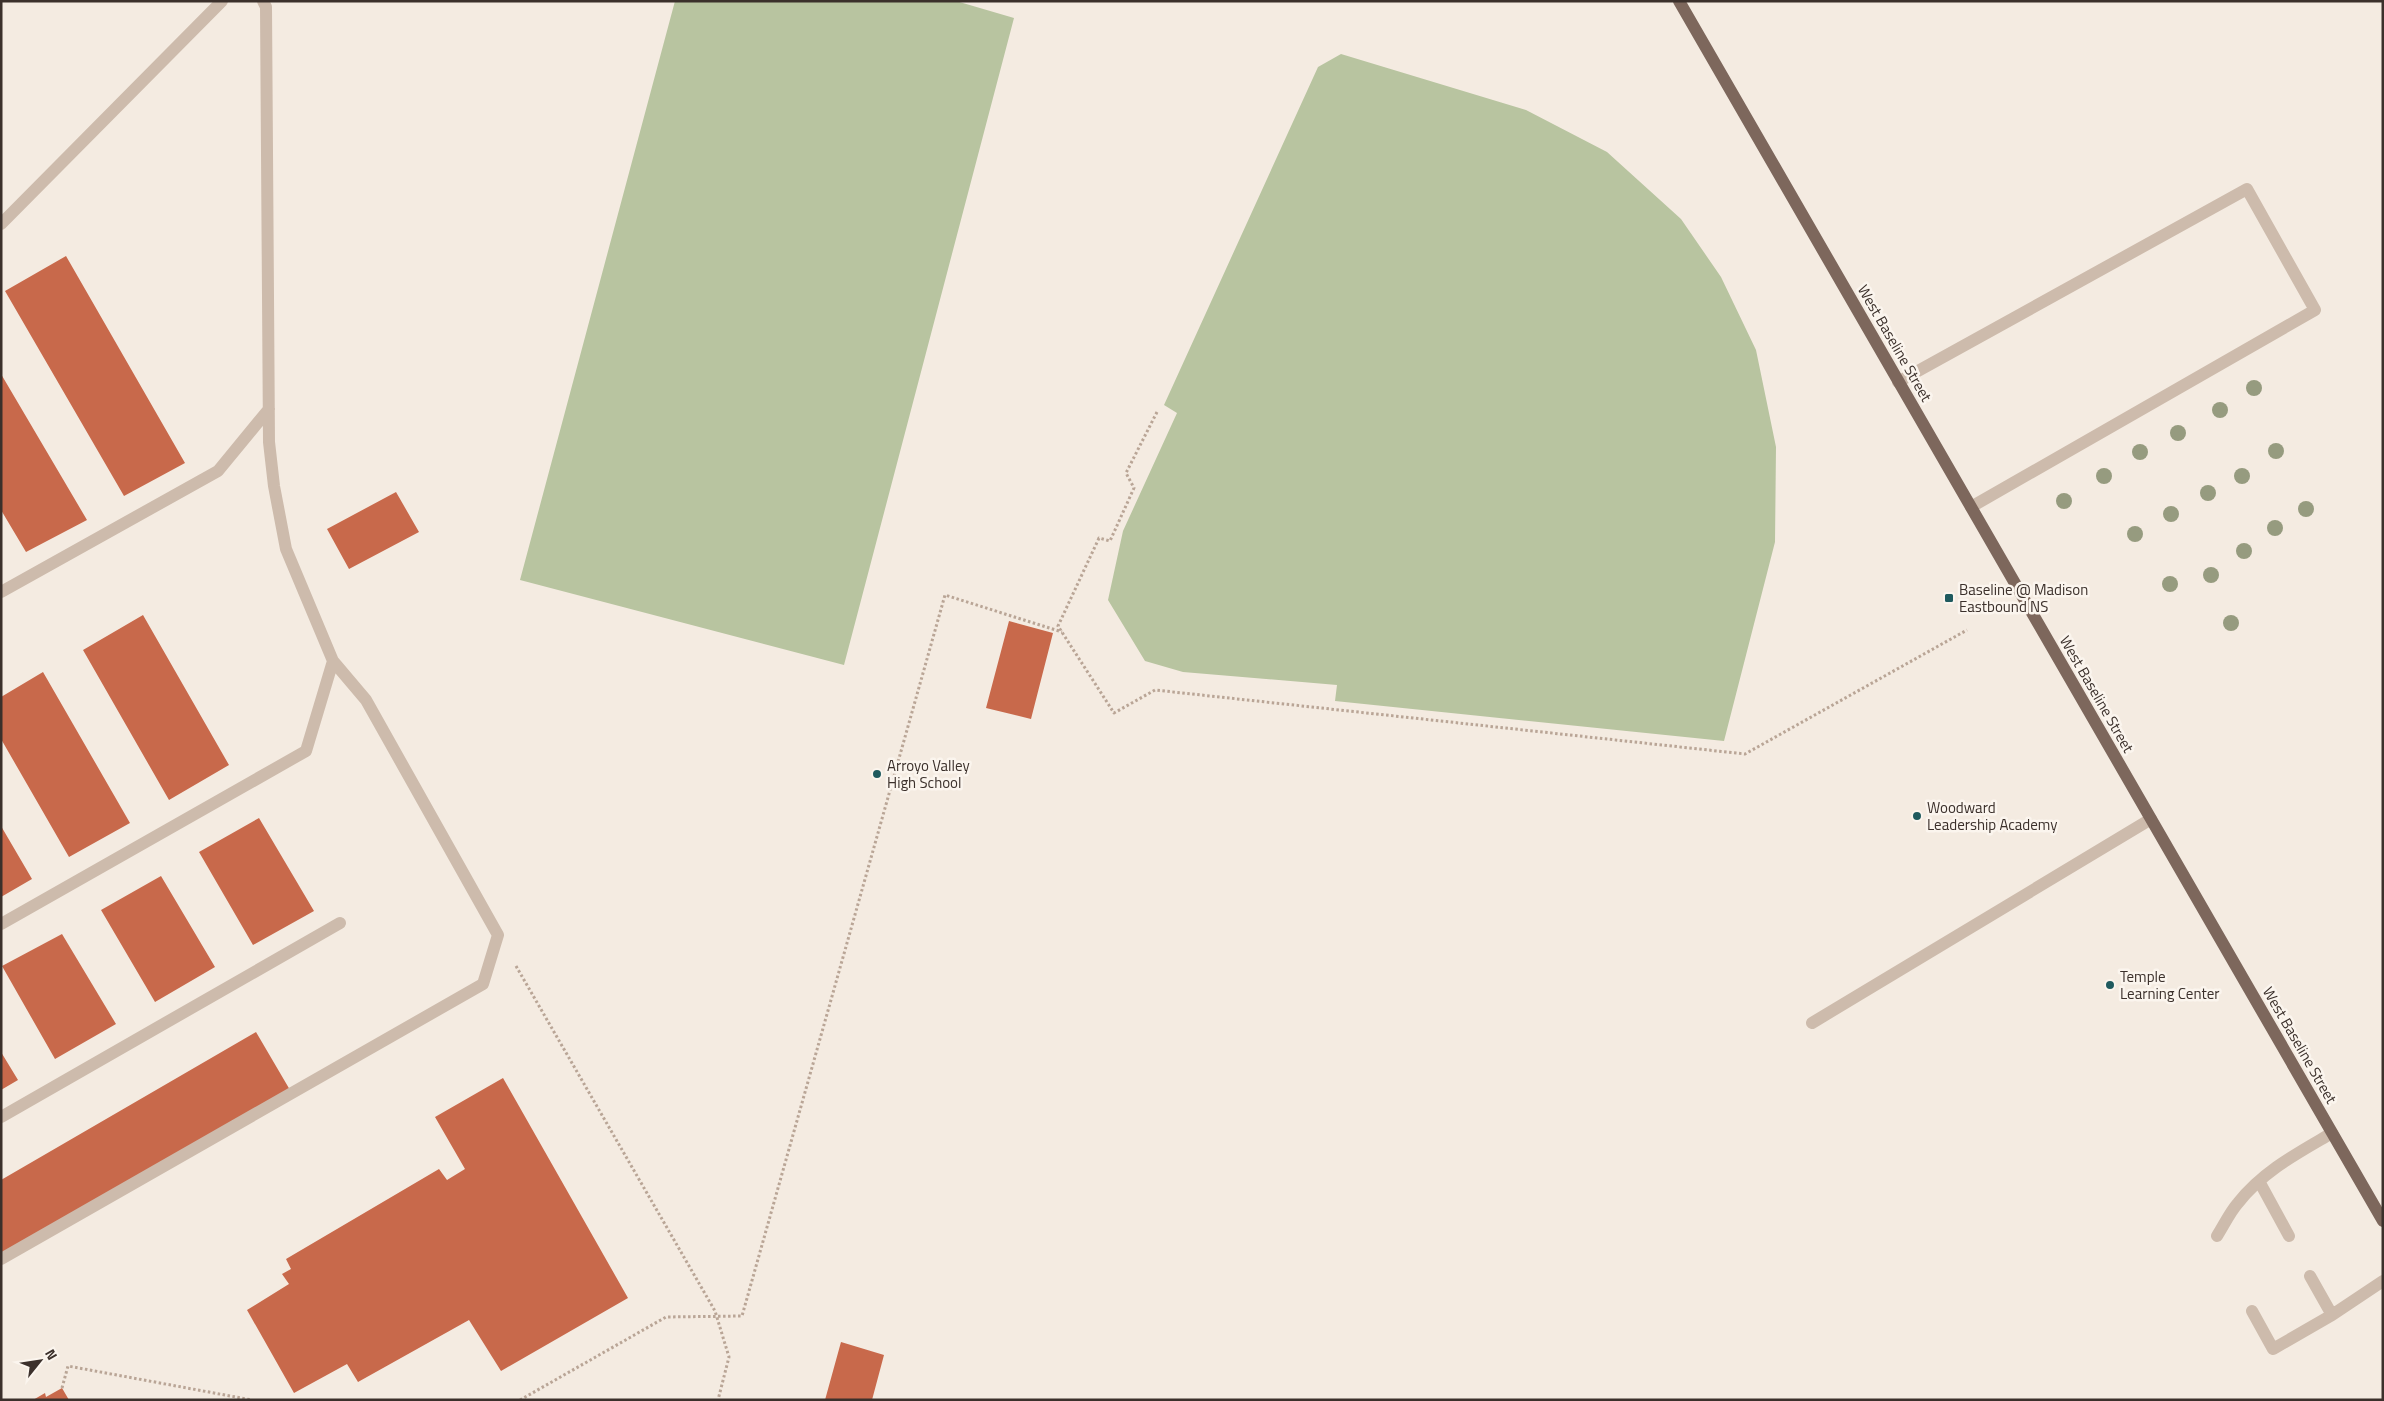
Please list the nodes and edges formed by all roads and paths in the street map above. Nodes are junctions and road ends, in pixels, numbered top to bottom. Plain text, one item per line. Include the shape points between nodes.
1 (222, 1) edge
2 (262, 1) edge
3 (1679, 1) edge
4 (1, 224) edge
5 (1898, 382) junction
6 (269, 409) junction
7 (1158, 412) dead end
8 (1971, 507) junction
9 (1, 592) edge
10 (1967, 630) dead end
11 (1063, 632) junction
12 (333, 661) junction
13 (2151, 819) junction
14 (340, 923) dead end
15 (1, 924) edge
16 (498, 936) junction
17 (1812, 1023) dead end
18 (1, 1117) edge
19 (2332, 1133) junction
20 (2259, 1181) junction
21 (2383, 1221) edge
22 (2217, 1236) dead end
23 (2289, 1236) dead end
24 (1, 1259) edge
25 (2310, 1276) dead end
26 (2383, 1281) edge
27 (2252, 1311) dead end
28 (2332, 1315) junction
29 (717, 1317) junction
30 (62, 1388) dead end
31 (252, 1400) edge
32 (520, 1400) edge
33 (718, 1400) edge

1 - 4 lane
2 - 6 lane via 266,7
3 - 5 main road, West Baseline Street
5 - 8 main road, West Baseline Street
5 - 8 lane via 2247,188 2315,310
6 - 9 lane via 218,471
6 - 12 lane via 274,486 286,549
7 - 11 path via 1126,474 1134,488 1110,541 1099,538 1058,626
8 - 13 main road, West Baseline Street
10 - 11 path via 1745,754 1155,690 1114,713
11 - 29 path via 945,595 742,1316
12 - 15 lane via 306,751
12 - 16 lane via 366,700
13 - 17 lane
13 - 19 main road, West Baseline Street
14 - 18 lane
16 - 24 lane via 483,984
16 - 29 path
19 - 20 lane via 2279,1164
19 - 21 main road, West Baseline Street
20 - 22 lane via 2237,1203
20 - 23 lane
25 - 28 lane
26 - 28 lane
27 - 28 lane via 2273,1349
29 - 32 path via 666,1317
29 - 33 path via 730,1357
30 - 31 path via 68,1366

